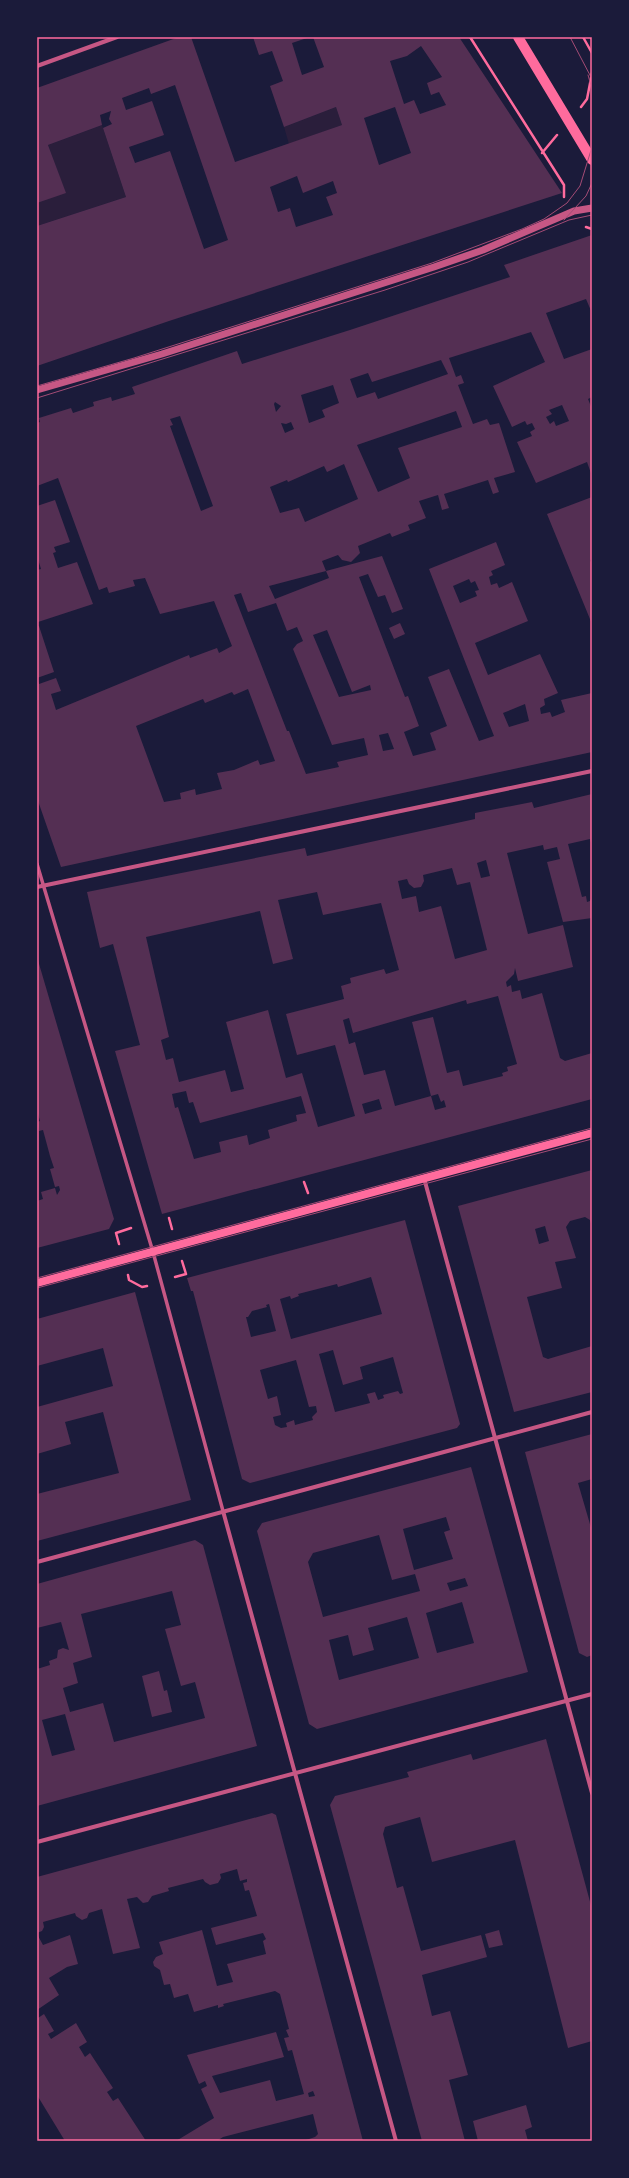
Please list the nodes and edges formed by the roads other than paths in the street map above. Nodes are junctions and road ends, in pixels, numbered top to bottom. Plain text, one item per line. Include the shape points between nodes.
1 (117, 37) edge
2 (518, 37) edge
3 (37, 66) edge
4 (592, 160) edge
5 (592, 208) edge
6 (37, 390) edge
7 (592, 772) edge
8 (37, 864) edge
9 (44, 886) junction
10 (37, 887) edge
11 (592, 1133) edge
12 (424, 1178) junction
13 (153, 1252) junction
14 (37, 1283) edge
15 (592, 1412) edge
16 (495, 1438) junction
17 (223, 1511) junction
18 (37, 1562) edge
19 (592, 1694) edge
20 (567, 1700) junction
21 (295, 1773) junction
22 (592, 1793) edge
23 (37, 1842) edge
24 (396, 2141) edge

1 - 3 street
2 - 4 main road
5 - 6 street via 574,211 490,247 434,267 162,354
7 - 9 street
8 - 9 street
9 - 10 street
9 - 13 street
11 - 12 main road
12 - 13 main road
12 - 16 street
13 - 14 main road
13 - 17 street
15 - 16 street
16 - 17 street
16 - 20 street
17 - 18 street
17 - 21 street
19 - 20 street
20 - 21 street
20 - 22 street
21 - 23 street
21 - 24 street

